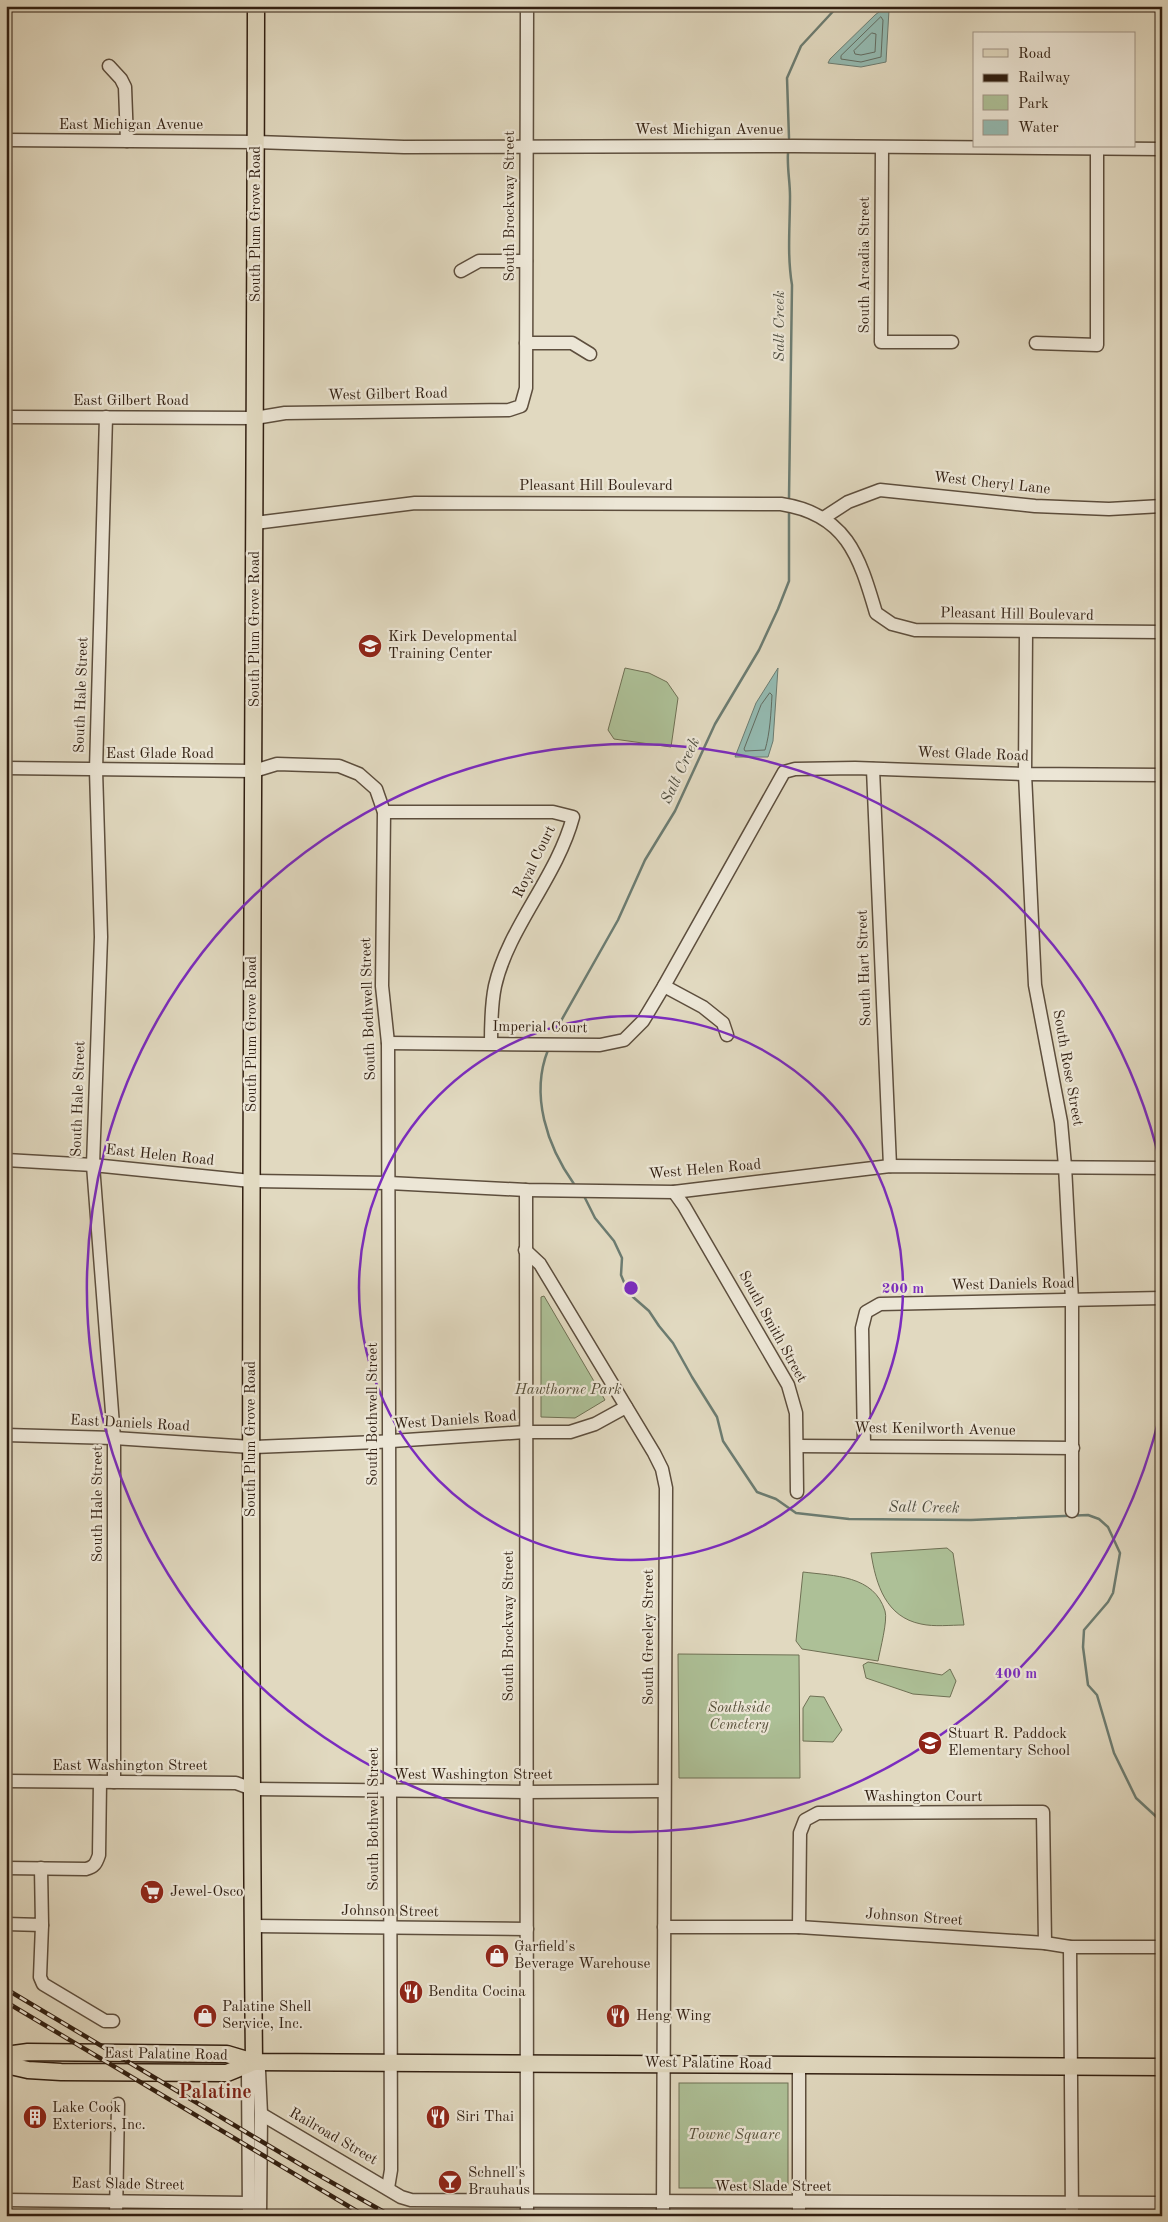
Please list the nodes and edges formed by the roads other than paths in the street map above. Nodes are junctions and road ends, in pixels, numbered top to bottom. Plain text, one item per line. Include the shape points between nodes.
1 (256, 6) edge
2 (527, 6) edge
3 (109, 66) dead end
4 (6, 140) edge
5 (127, 141) junction
6 (256, 142) junction
7 (527, 148) junction
8 (882, 148) junction
9 (1096, 148) junction
10 (1162, 149) edge
11 (526, 261) junction
12 (461, 271) dead end
13 (526, 342) junction
14 (952, 342) dead end
15 (1036, 343) dead end
16 (590, 354) dead end
17 (521, 406) joint
18 (6, 417) edge
19 (106, 417) junction
20 (255, 418) junction
21 (1162, 506) edge
22 (825, 517) junction
23 (255, 523) junction
24 (1026, 632) junction
25 (1162, 632) edge
26 (6, 768) edge
27 (873, 769) junction
28 (96, 770) junction
29 (254, 771) junction
30 (784, 772) joint
31 (1025, 774) junction
32 (1162, 774) edge
33 (384, 812) junction
34 (664, 986) junction
35 (727, 1035) dead end
36 (388, 1043) junction
37 (491, 1043) junction
38 (6, 1160) edge
39 (93, 1165) junction
40 (890, 1166) junction
41 (1065, 1166) junction
42 (1162, 1168) edge
43 (251, 1181) junction
44 (389, 1183) junction
45 (526, 1190) junction
46 (674, 1192) junction
47 (525, 1250) junction
48 (1162, 1298) edge
49 (1072, 1300) junction
50 (626, 1407) junction
51 (525, 1432) junction
52 (6, 1435) edge
53 (114, 1438) junction
54 (390, 1441) junction
55 (864, 1445) junction
56 (798, 1446) junction
57 (251, 1448) junction
58 (1073, 1448) junction
59 (797, 1492) dead end
60 (1072, 1510) dead end
61 (6, 1781) edge
62 (100, 1782) junction
63 (114, 1782) junction
64 (252, 1790) junction
65 (390, 1791) junction
66 (664, 1791) junction
67 (526, 1792) junction
68 (6, 1868) edge
69 (41, 1868) junction
70 (6, 1924) edge
71 (42, 1925) junction
72 (253, 1926) junction
73 (664, 1927) junction
74 (799, 1927) junction
75 (390, 1928) junction
76 (527, 1930) junction
77 (1045, 1943) junction
78 (1070, 1947) junction
79 (1162, 1947) edge
80 (113, 2021) dead end
81 (6, 2055) edge
82 (254, 2062) junction
83 (390, 2062) junction
84 (527, 2062) junction
85 (663, 2064) junction
86 (6, 2065) edge
87 (799, 2065) junction
88 (1070, 2066) junction
89 (1162, 2067) edge
90 (118, 2104) dead end
91 (261, 2114) junction
92 (388, 2188) junction
93 (6, 2200) edge
94 (526, 2201) junction
95 (116, 2202) junction
96 (663, 2202) junction
97 (249, 2203) junction
98 (1162, 2203) edge
99 (799, 2209) edge
100 (1072, 2209) edge
101 (933, 2210) edge
102 (116, 2216) edge
103 (249, 2216) edge
104 (260, 2216) edge
105 (526, 2216) edge
106 (663, 2216) edge

1 - 6 main road, South Plum Grove Road
2 - 7 street, South Brockway Street
3 - 5 street via 126,88
4 - 5 street, East Michigan Avenue
5 - 6 street, East Michigan Avenue
6 - 7 street, West Michigan Avenue
6 - 20 main road, South Plum Grove Road
7 - 8 street, West Michigan Avenue
7 - 11 street, South Brockway Street
8 - 9 street, West Michigan Avenue
8 - 14 street, South Arcadia Street via 881,342
9 - 10 street, West Michigan Avenue
9 - 15 street via 1097,344
11 - 12 street via 480,261
11 - 13 street, South Brockway Street
13 - 16 street via 572,343
13 - 17 street, South Brockway Street via 526,388
17 - 20 street, West Gilbert Road via 509,410 285,413
18 - 19 street, East Gilbert Road
19 - 20 street, East Gilbert Road
19 - 28 street, South Hale Street
20 - 23 main road, South Plum Grove Road
21 - 22 street, West Cheryl Lane via 1109,509 1034,506 880,490 848,502
22 - 23 street, Pleasant Hill Boulevard via 800,507 780,504 468,502 393,505
22 - 24 street, Pleasant Hill Boulevard via 850,544 869,590 871,617 915,630
23 - 29 main road, South Plum Grove Road
24 - 25 street, Pleasant Hill Boulevard
24 - 31 street, South Rose Street
26 - 28 street, East Glade Road
27 - 30 street, West Glade Road via 795,769
27 - 31 street, West Glade Road
27 - 40 street, South Hart Street
28 - 29 street, East Glade Road
28 - 39 street, South Hale Street via 101,937
29 - 33 street, South Bothwell Street via 277,764 339,766 359,774 376,789
29 - 43 main road, South Plum Grove Road
30 - 34 street, Imperial Court
31 - 32 street, West Glade Road
31 - 41 street, South Rose Street via 1035,985 1061,1122
33 - 36 street, South Bothwell Street via 382,986
33 - 37 street, Royal Court via 553,812 573,817 567,841 506,954 495,986
34 - 35 street via 703,1007 723,1023
34 - 37 street, Imperial Court via 643,1021 624,1040 600,1045
36 - 37 street, Imperial Court
36 - 44 street, South Bothwell Street
38 - 39 street, East Helen Road
39 - 43 street, East Helen Road
39 - 53 street, South Hale Street
40 - 41 street, West Helen Road
40 - 46 street, West Helen Road
41 - 42 street, West Helen Road
41 - 49 street, South Rose Street
43 - 44 street, West Helen Road
43 - 57 main road, South Plum Grove Road
44 - 45 street, West Helen Road
44 - 54 street, South Bothwell Street
45 - 46 street, West Helen Road
45 - 47 street, South Brockway Street
46 - 56 street, South Smith Street via 788,1385 796,1413
47 - 50 street, South Greeley Street via 540,1264
47 - 51 street, South Brockway Street
48 - 49 street, West Daniels Road
49 - 55 street, West Daniels Road via 880,1304 866,1312 862,1328
49 - 58 street, South Rose Street
50 - 51 street, West Daniels Road via 570,1432
50 - 66 street, South Greeley Street via 662,1469 666,1488
51 - 54 street, West Daniels Road
51 - 67 street, South Brockway Street
52 - 53 street, East Daniels Road
53 - 57 street, East Daniels Road
53 - 63 street, South Hale Street
54 - 57 street, West Daniels Road
54 - 65 street, South Bothwell Street
55 - 56 street, West Kenilworth Avenue
55 - 58 street, West Kenilworth Avenue
56 - 59 street, South Smith Street
57 - 64 main road, South Plum Grove Road
58 - 60 street, South Rose Street
61 - 62 street, East Washington Street
62 - 63 street, East Washington Street
62 - 69 street via 96,1863 86,1869
63 - 64 street, East Washington Street via 236,1782
64 - 65 street, West Washington Street
64 - 72 main road, South Plum Grove Road
65 - 67 street, West Washington Street
65 - 75 street, South Bothwell Street
66 - 67 street, West Washington Street
66 - 73 street, South Greeley Street
67 - 76 street, South Brockway Street
68 - 69 street
69 - 71 street
70 - 71 street
71 - 80 street via 40,1977 43,1984 104,2021
72 - 75 street, Johnson Street
72 - 82 main road, South Plum Grove Road
73 - 74 street, Johnson Street
73 - 85 street, South Greeley Street
74 - 77 street, Johnson Street
74 - 77 street, Washington Court via 800,1833 805,1820 818,1813 1043,1812
75 - 76 street, Johnson Street
75 - 83 street, South Bothwell Street
76 - 84 street, South Brockway Street
77 - 78 street, Johnson Street
78 - 79 street, Johnson Street
78 - 88 street
81 - 82 main road, East Palatine Road via 28,2052 227,2054
82 - 83 main road, West Palatine Road
82 - 86 main road, East Palatine Road via 227,2073 61,2072
82 - 91 street via 259,2071
82 - 97 street via 248,2071
83 - 84 main road, West Palatine Road
83 - 92 street, South Bothwell Street via 391,2170
84 - 85 main road, West Palatine Road
84 - 94 street, South Brockway Street
85 - 87 main road, West Palatine Road
85 - 96 street, South Greeley Street
87 - 88 main road, West Palatine Road
87 - 99 street
88 - 89 main road, West Palatine Road
88 - 100 street
90 - 95 street
91 - 92 street, Railroad Street
91 - 104 street
92 - 94 street, West Slade Street via 411,2200
93 - 95 street, East Slade Street
94 - 96 street, West Slade Street
94 - 105 street, South Brockway Street
95 - 97 street, East Slade Street
95 - 102 street
96 - 99 street, West Slade Street
96 - 106 street, South Greeley Street
97 - 103 street
98 - 100 street, West Slade Street
99 - 101 street, West Slade Street
100 - 101 street, West Slade Street

